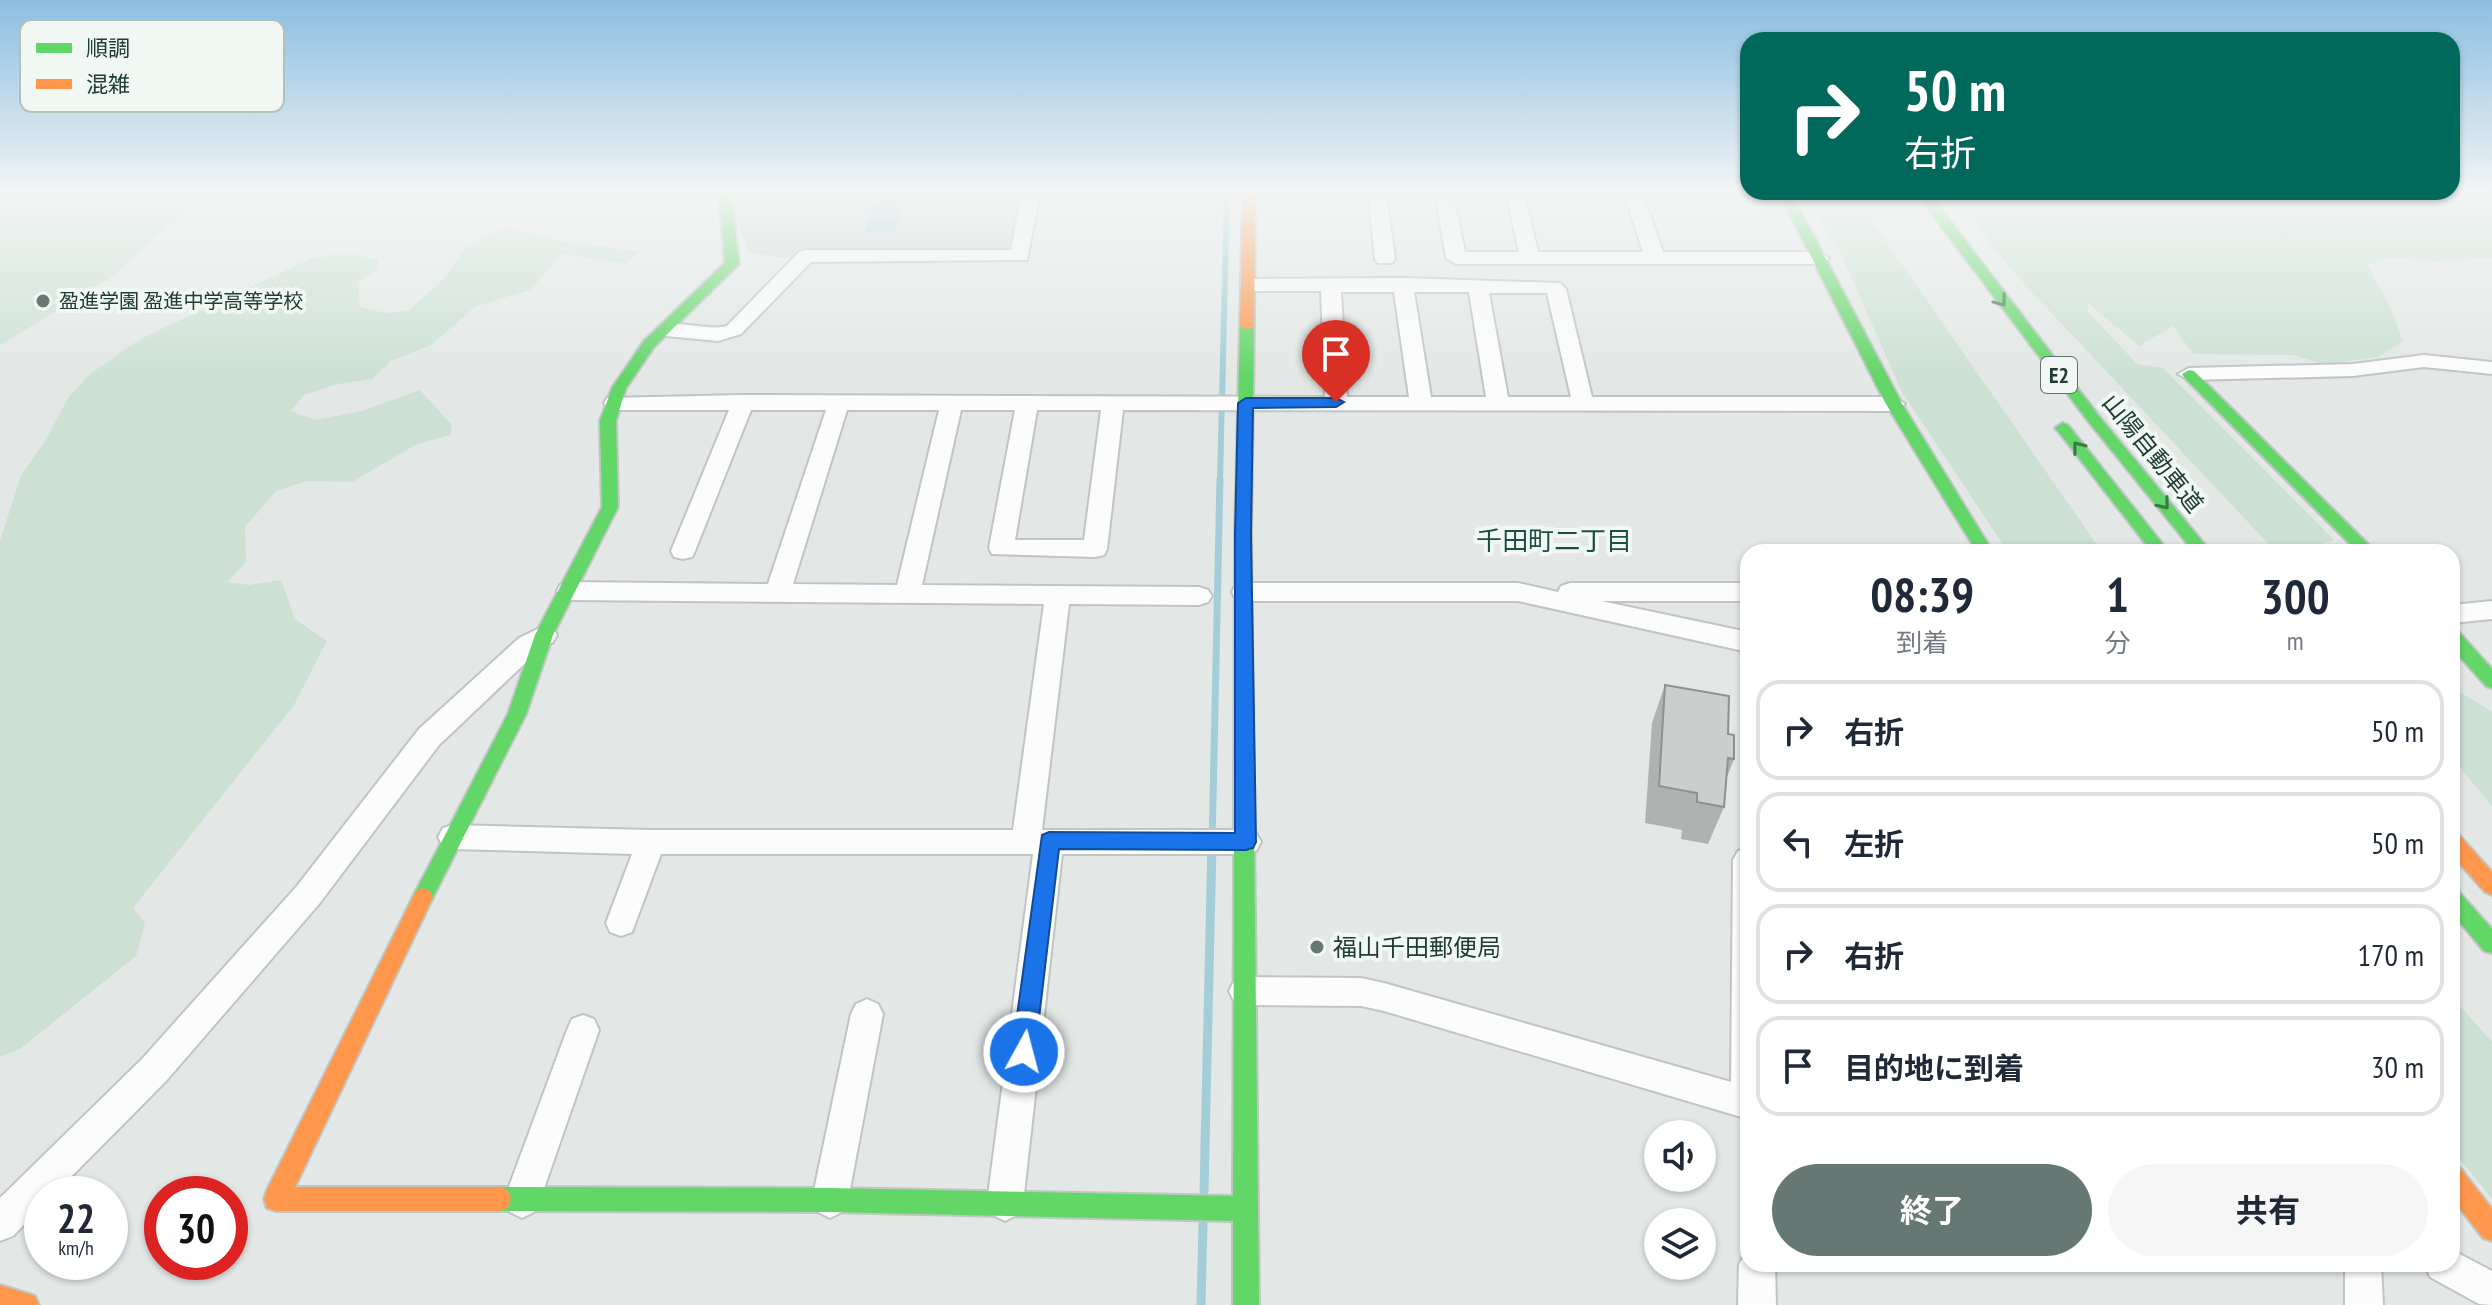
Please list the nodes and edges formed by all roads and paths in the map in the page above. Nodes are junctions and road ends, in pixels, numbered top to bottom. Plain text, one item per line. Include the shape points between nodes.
1 (734, 254) edge
2 (1020, 254) edge
3 (1250, 254) edge
4 (1384, 254) edge
5 (1455, 254) edge
6 (1529, 254) edge
7 (1654, 254) edge
8 (1817, 254) edge
9 (1968, 254) edge
10 (1655, 258) junction
11 (1819, 258) junction
12 (1385, 259) dead end
13 (1530, 259) junction
14 (1403, 284) junction
15 (1250, 285) junction
16 (1331, 285) junction
17 (1478, 285) junction
18 (666, 330) junction
19 (2492, 368) edge
20 (2189, 374) joint
21 (743, 402) junction
22 (839, 402) junction
23 (1336, 402) junction
24 (1498, 402) junction
25 (615, 403) junction
26 (952, 403) junction
27 (1231, 403) junction
28 (1421, 403) junction
29 (1583, 403) junction
30 (1027, 404) junction
31 (1113, 404) junction
32 (1894, 404) junction
33 (2047, 408) dead end
34 (1980, 544) edge
35 (2155, 544) edge
36 (2197, 544) edge
37 (2360, 544) edge
38 (683, 551) dead end
39 (569, 591) junction
40 (778, 592) junction
41 (1244, 592) junction
42 (1518, 592) junction
43 (1740, 592) edge
44 (907, 594) junction
45 (1058, 594) junction
46 (1199, 596) dead end
47 (2492, 610) edge
48 (2460, 613) edge
49 (544, 635) junction
50 (1740, 640) edge
51 (2460, 645) edge
52 (2492, 681) edge
53 (453, 837) junction
54 (1038, 840) junction
55 (651, 842) junction
56 (1223, 842) junction
57 (2460, 850) edge
58 (2492, 886) edge
59 (2460, 907) edge
60 (621, 923) dead end
61 (2492, 944) edge
62 (1245, 991) junction
63 (867, 1014) dead end
64 (583, 1030) dead end
65 (1740, 1101) edge
66 (2460, 1188) edge
67 (522, 1200) junction
68 (830, 1200) junction
69 (1005, 1203) junction
70 (1245, 1209) junction
71 (0, 1223) edge
72 (2492, 1229) edge
73 (1757, 1272) edge
74 (2363, 1272) edge
75 (2458, 1272) edge
76 (2492, 1291) edge
77 (0, 1298) edge
78 (26, 1305) edge
79 (1246, 1305) edge
80 (1757, 1305) edge
81 (2364, 1305) edge

1 - 18 main road via 732,264
2 - 18 street via 806,256 734,330 718,335
3 - 15 main road
4 - 12 street
5 - 13 street via 1456,258
6 - 13 street
7 - 10 street
8 - 11 main road
9 -> 36 main road, 山陽自動車道 / E2
10 - 11 street
10 - 13 street
11 - 32 main road
14 - 16 street
14 - 17 street
14 - 28 street
15 - 16 street
15 - 27 main road
16 - 23 street
17 - 24 street
17 - 29 street via 1556,289
18 - 25 main road via 649,344 619,388
19 - 20 street via 2424,361 2353,370
20 - 37 main road
21 - 22 street
21 - 25 street
21 - 38 street
22 - 26 street
22 - 40 street
23 - 27 street
23 - 28 street
24 - 28 street
24 - 29 street
25 - 39 main road via 608,421 610,507
26 - 30 street
26 - 44 street
27 - 31 street
27 - 41 main road
29 - 32 street
30 - 31 street
30 - 31 street via 1001,548 1095,549
32 - 34 main road
35 -> 33 main road, E2
39 - 40 street
39 - 49 main road
40 - 44 street
41 - 42 street
41 - 56 main road
42 - 43 street
42 - 50 street
44 - 45 street
45 - 46 street
45 - 54 street
47 - 48 street
49 - 53 main road via 505,739
49 - 71 street via 429,737 308,895 154,1070
51 - 52 main road
53 - 55 street
53 - 67 main road via 276,1199
54 - 55 street
54 - 56 street
54 - 69 street
55 - 60 street
56 - 62 main road
57 - 58 main road
59 - 61 main road
62 - 65 street via 1361,992 1384,997
62 - 70 main road
63 - 68 street
64 - 67 street
66 - 72 main road
67 - 68 main road
68 - 69 main road
69 - 70 main road
70 - 79 main road
73 - 80 street
74 - 81 street
75 - 76 street
77 - 78 main road

